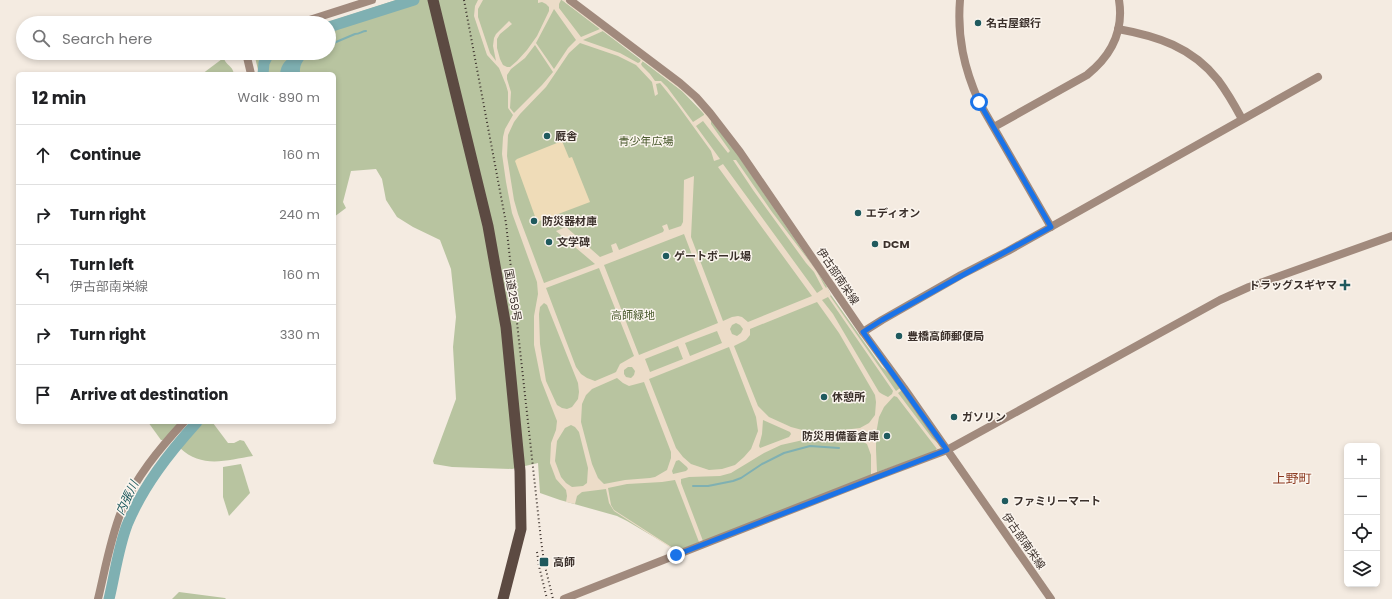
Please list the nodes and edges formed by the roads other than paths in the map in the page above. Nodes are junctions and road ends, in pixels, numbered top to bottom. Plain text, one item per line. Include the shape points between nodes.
1 (372, 0) edge
2 (433, 0) edge
3 (570, 0) edge
4 (960, 0) edge
5 (1119, 0) edge
6 (322, 16) edge
7 (1118, 29) junction
8 (248, 60) edge
9 (251, 72) edge
10 (1318, 77) dead end
11 (1242, 119) junction
12 (994, 127) junction
13 (1051, 227) junction
14 (1392, 236) edge
15 (863, 332) junction
16 (182, 424) edge
17 (947, 450) junction
18 (98, 599) edge
19 (503, 599) edge
20 (564, 599) edge
21 (1051, 599) edge

1 - 6 street
2 - 19 highway, 国道259号 via 488,226 506,327 520,471 521,529
3 - 15 street, 伊古部南栄線 via 680,82 696,97 740,152
4 - 12 street via 960,39 967,70 979,102
5 - 7 street
7 - 11 street via 1166,41 1192,56 1218,81
7 - 12 street via 1110,50 1087,75
8 - 9 street
10 - 11 street
11 - 13 street
12 - 13 street
13 - 15 street
14 - 17 street via 1249,287 1220,300
15 - 17 street, 伊古部南栄線
16 - 18 street via 163,444 128,497 109,550
17 - 20 street
17 - 21 street, 伊古部南栄線

